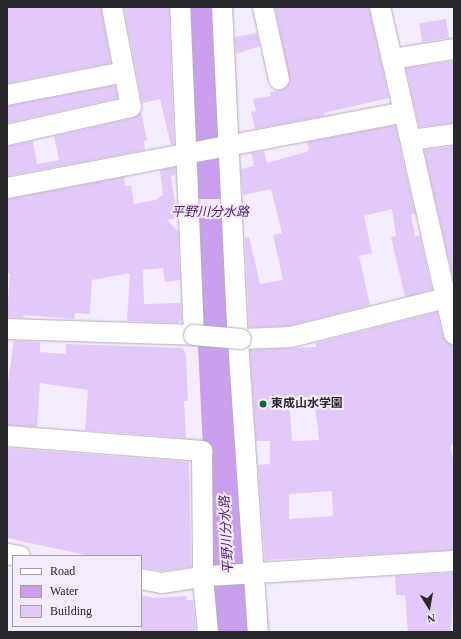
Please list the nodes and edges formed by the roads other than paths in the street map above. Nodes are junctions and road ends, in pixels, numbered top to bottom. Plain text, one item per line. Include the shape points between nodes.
1 (112, 7) edge
2 (180, 7) edge
3 (222, 7) edge
4 (263, 7) edge
5 (380, 7) edge
6 (454, 49) edge
7 (392, 59) junction
8 (124, 72) junction
9 (279, 79) dead end
10 (7, 95) edge
11 (404, 112) junction
12 (454, 134) edge
13 (7, 135) edge
14 (411, 140) junction
15 (230, 145) junction
16 (187, 154) junction
17 (7, 188) edge
18 (449, 297) edge
19 (7, 329) edge
20 (454, 334) edge
21 (194, 335) junction
22 (7, 436) edge
23 (454, 561) edge
24 (251, 573) junction
25 (206, 577) junction
26 (142, 579) edge
27 (208, 632) edge
28 (258, 632) edge

1 - 8 street
2 - 16 street
3 - 15 street
4 - 9 street
5 - 7 street
6 - 7 street
7 - 11 street
8 - 10 street
8 - 13 street via 131,107
11 - 14 street
11 - 15 street
12 - 14 street
14 - 18 street
15 - 16 street
15 - 24 street
16 - 17 street
16 - 21 street
18 - 20 street
18 - 21 street, bridge via 291,337 241,339
19 - 21 street
22 - 25 street via 202,451
23 - 24 street
24 - 25 street
24 - 28 street
25 - 26 street via 162,583
25 - 27 street

